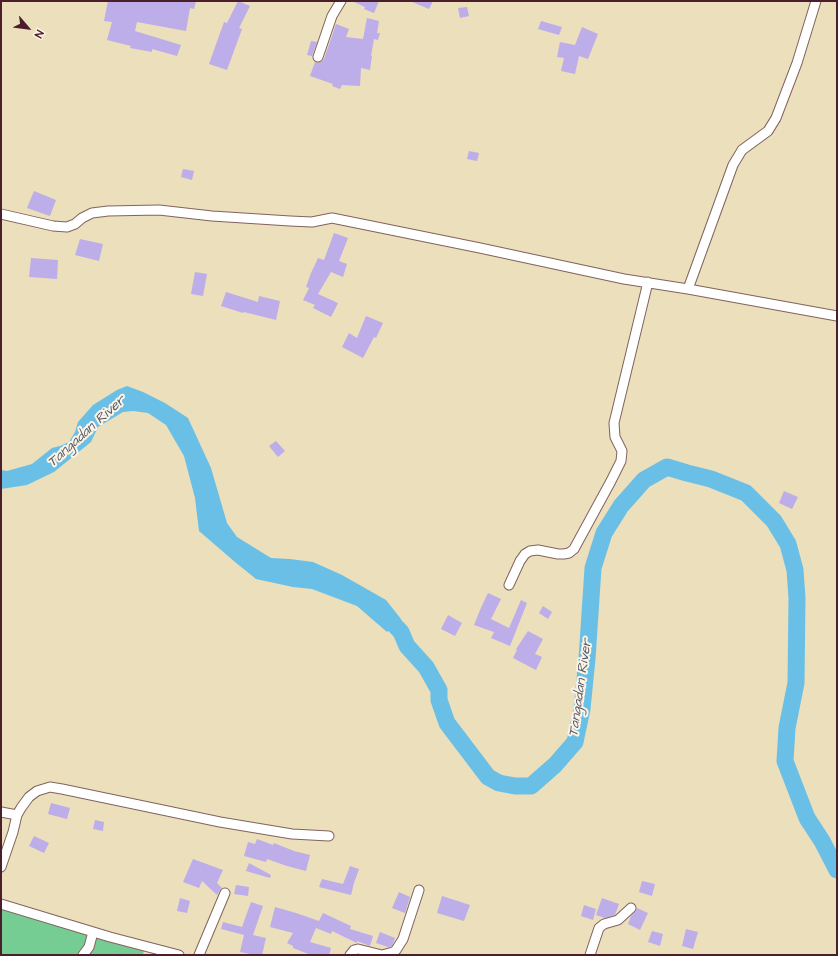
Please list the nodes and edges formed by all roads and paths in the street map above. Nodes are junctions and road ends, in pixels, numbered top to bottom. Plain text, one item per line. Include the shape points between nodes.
1 (341, 1) edge
2 (816, 1) edge
3 (318, 57) dead end
4 (1, 214) edge
5 (648, 282) junction
6 (688, 289) junction
7 (837, 316) edge
8 (509, 585) dead end
9 (1, 812) edge
10 (17, 815) junction
11 (329, 836) dead end
12 (1, 867) edge
13 (420, 890) dead end
14 (224, 892) dead end
15 (1, 904) edge
16 (631, 908) dead end
17 (93, 932) junction
18 (83, 955) edge
19 (179, 955) edge
20 (199, 955) edge
21 (350, 955) edge
22 (590, 955) edge

1 - 3 street via 332,16
2 - 6 street via 797,63 776,118 768,131 742,150 733,165
4 - 5 street via 67,227 92,213 108,211 159,210 312,222 332,218
5 - 6 street
5 - 8 street via 614,423 615,437 622,451 621,461 574,549 564,554 530,550 520,561
6 - 7 street
9 - 10 street
10 - 11 street via 29,797 50,787 220,822 286,833
10 - 12 street
13 - 21 street via 403,938 396,950 382,955 358,949
14 - 20 street
15 - 17 street
16 - 22 street via 618,920 599,928
17 - 18 street via 89,947
17 - 19 street

